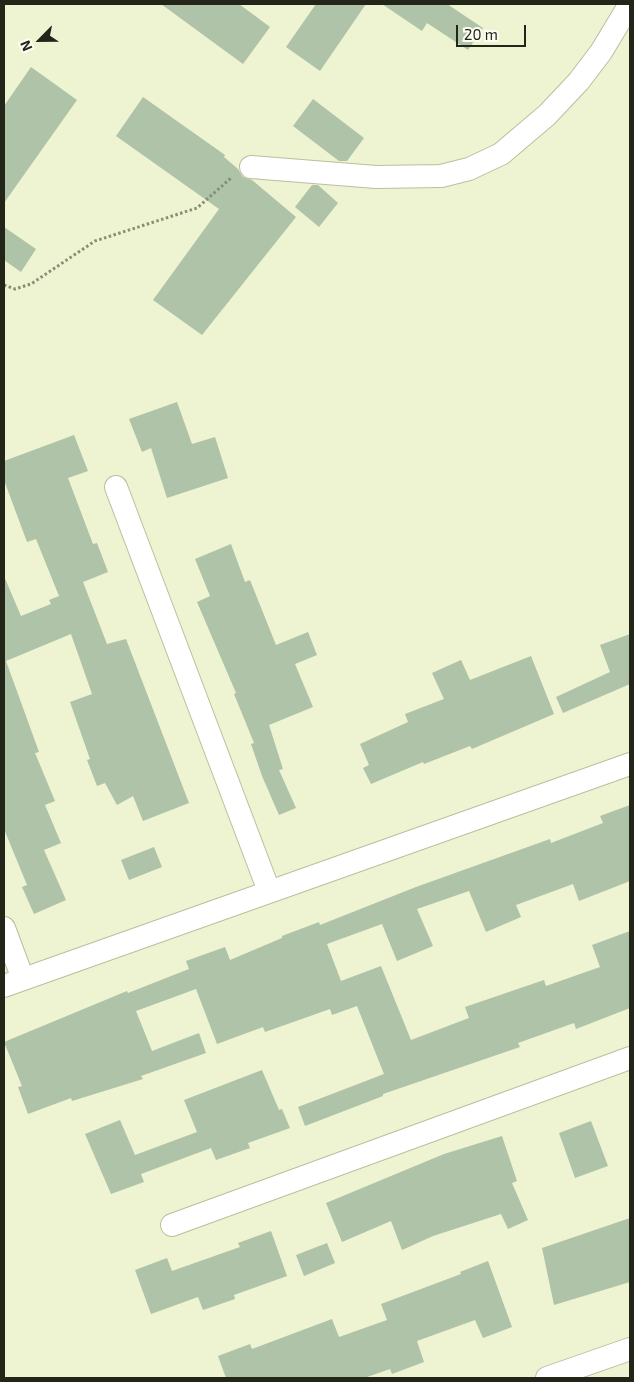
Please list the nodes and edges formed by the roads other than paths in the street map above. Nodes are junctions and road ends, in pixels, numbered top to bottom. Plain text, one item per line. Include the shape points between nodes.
1 (630, 4) edge
2 (251, 167) road end
3 (116, 487) dead end
4 (630, 764) edge
5 (269, 891) junction
6 (4, 928) edge
7 (14, 982) edge
8 (630, 1058) edge
9 (172, 1225) dead end
10 (630, 1349) edge
11 (547, 1378) edge

1 - 2 street via 601,52 546,115 501,154 468,169 441,176 376,177
3 - 5 street
4 - 5 street
5 - 7 street
6 - 7 street
8 - 9 street
10 - 11 street

